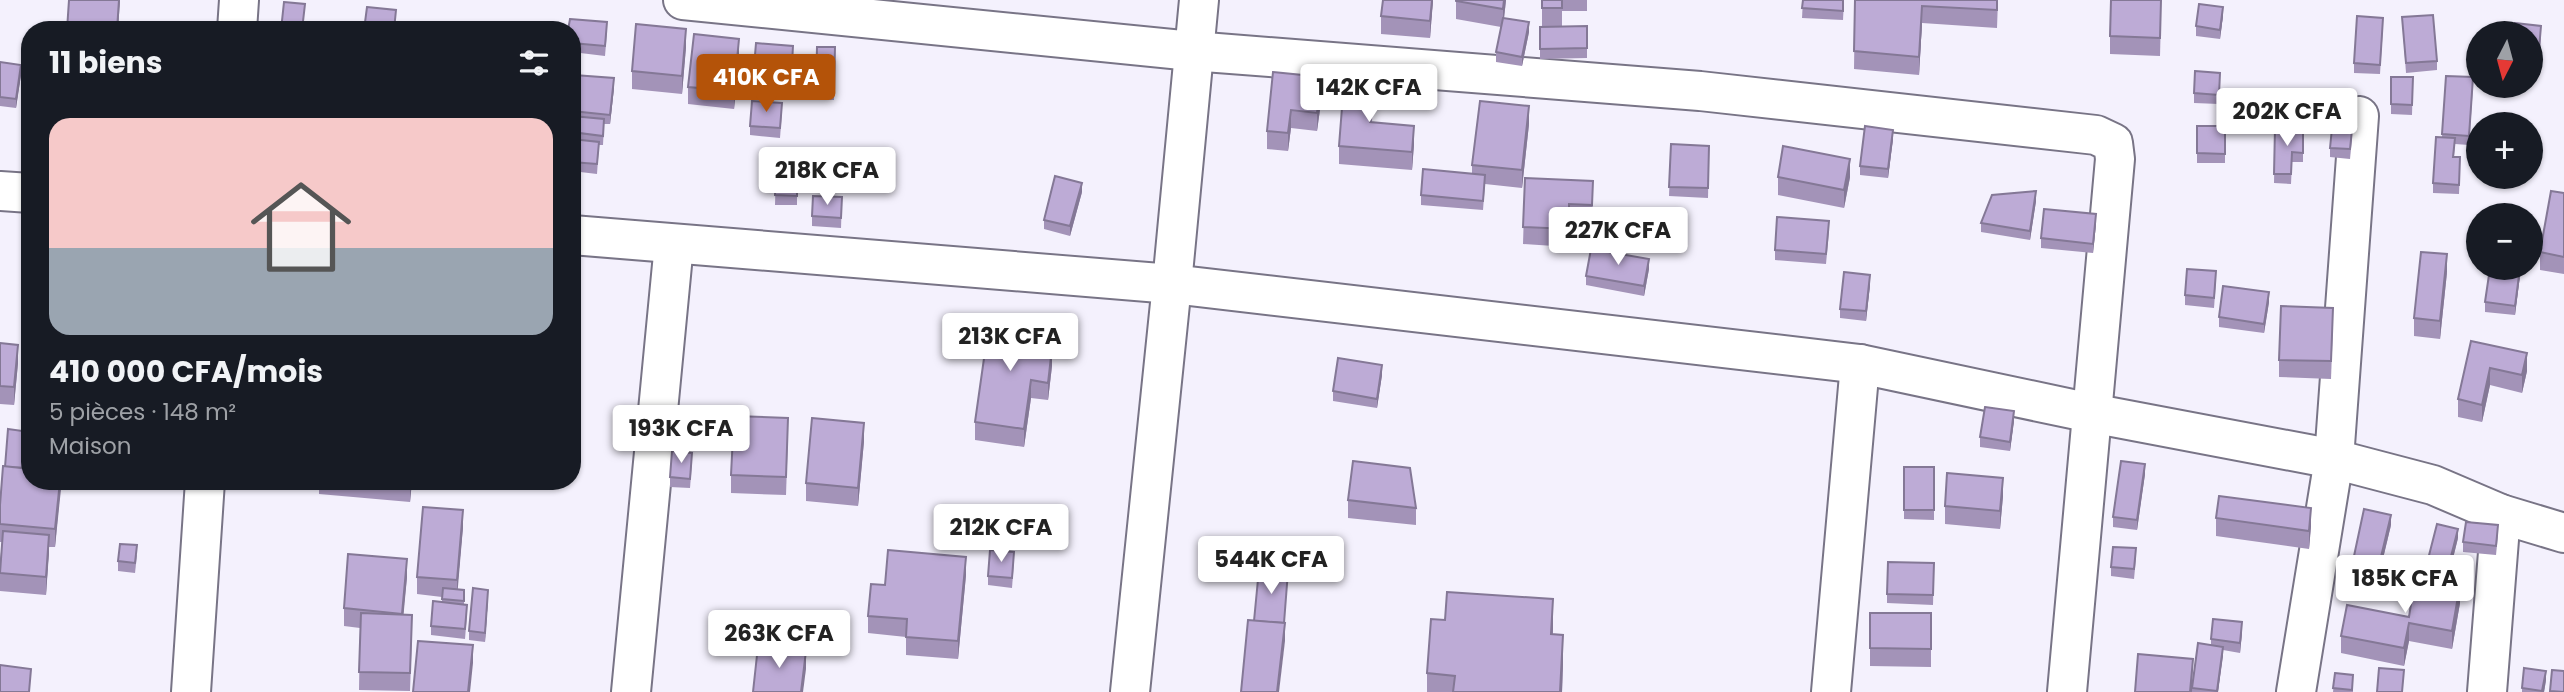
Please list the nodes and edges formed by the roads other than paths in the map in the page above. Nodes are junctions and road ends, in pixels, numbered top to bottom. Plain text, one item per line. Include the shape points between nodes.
1 (239, 0) edge
2 (683, 0) edge
3 (1199, 0) edge
4 (238, 21) edge
5 (1192, 51) junction
6 (2359, 116) dead end
7 (0, 191) edge
8 (21, 192) edge
9 (581, 236) edge
10 (674, 243) junction
11 (1172, 284) junction
12 (1860, 364) junction
13 (2091, 413) junction
14 (2334, 459) junction
15 (204, 490) edge
16 (2501, 514) junction
17 (2564, 533) edge
18 (191, 692) edge
19 (631, 692) edge
20 (1130, 692) edge
21 (1831, 692) edge
22 (2067, 692) edge
23 (2296, 692) edge
24 (2487, 692) edge

1 - 4 street
2 - 5 street
3 - 5 street
5 - 11 street
5 - 13 street via 1700,91 2096,135 2113,143 2115,159
6 - 14 street
7 - 8 street
9 - 10 street
10 - 11 street
10 - 19 street
11 - 12 street
11 - 20 street
12 - 13 street
12 - 21 street
13 - 14 street
13 - 22 street
14 - 16 street via 2433,485
14 - 23 street
15 - 18 street
16 - 17 street
16 - 24 street

